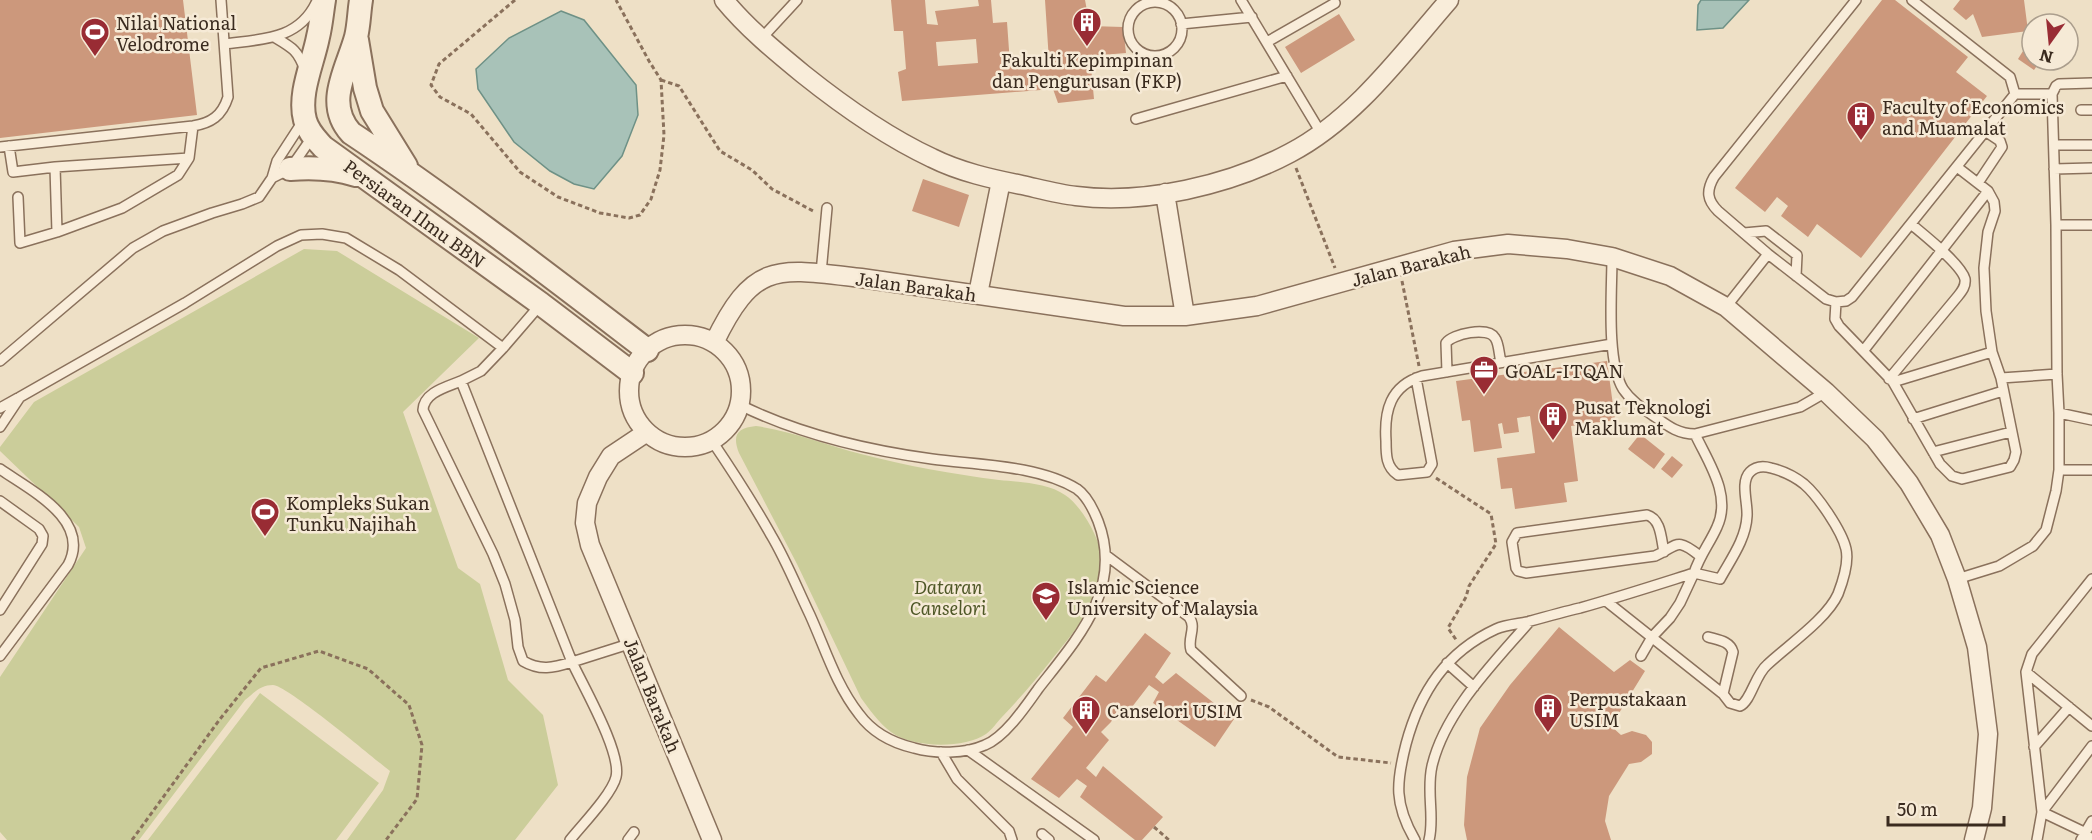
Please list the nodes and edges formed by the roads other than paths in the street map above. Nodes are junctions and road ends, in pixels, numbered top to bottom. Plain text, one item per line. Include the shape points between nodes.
1 (221, 0) edge
2 (317, 0) edge
3 (324, 0) edge
4 (361, 0) edge
5 (724, 0) edge
6 (797, 0) edge
7 (1241, 0) edge
8 (1449, 0) edge
9 (1856, 0) edge
10 (1911, 0) edge
11 (1335, 3) dead end
12 (1252, 17) junction
13 (1181, 24) junction
14 (356, 35) junction
15 (276, 38) junction
16 (761, 39) junction
17 (1267, 42) junction
18 (225, 44) junction
19 (1287, 76) junction
20 (306, 83) junction
21 (2092, 83) edge
22 (2015, 94) junction
23 (2052, 94) junction
24 (2081, 110) dead end
25 (2092, 110) edge
26 (1136, 118) dead end
27 (193, 126) junction
28 (308, 127) junction
29 (1985, 131) junction
30 (1321, 133) junction
31 (2092, 145) edge
32 (2054, 146) junction
33 (5, 147) edge
34 (189, 158) junction
35 (55, 166) junction
36 (1957, 167) junction
37 (2092, 168) edge
38 (280, 169) junction
39 (2054, 169) junction
40 (410, 172) junction
41 (1001, 181) junction
42 (1978, 183) junction
43 (1988, 191) junction
44 (389, 194) junction
45 (1165, 194) junction
46 (18, 197) dead end
47 (826, 213) road end
48 (1911, 224) junction
49 (2056, 225) junction
50 (2092, 225) edge
51 (57, 232) junction
52 (1744, 233) junction
53 (1941, 249) junction
54 (1768, 254) junction
55 (1612, 257) junction
56 (821, 273) junction
57 (1796, 276) junction
58 (978, 294) junction
59 (1836, 302) junction
60 (541, 304) junction
61 (1726, 307) junction
62 (1185, 316) junction
63 (714, 343) junction
64 (1612, 344) junction
65 (503, 348) junction
66 (647, 350) junction
67 (1864, 351) junction
68 (1992, 351) junction
69 (0, 361) edge
70 (1501, 362) junction
71 (1448, 372) junction
72 (632, 373) junction
73 (2057, 374) junction
74 (1419, 377) junction
75 (2001, 378) junction
76 (1891, 380) junction
77 (461, 381) junction
78 (2003, 391) junction
79 (1826, 392) junction
80 (21, 397) junction
81 (740, 405) junction
82 (0, 408) edge
83 (2059, 413) junction
84 (1913, 419) junction
85 (2092, 420) edge
86 (0, 427) edge
87 (647, 432) junction
88 (2011, 432) junction
89 (1695, 434) junction
90 (712, 441) junction
91 (1933, 452) junction
92 (0, 469) edge
93 (2059, 470) junction
94 (2092, 470) edge
95 (0, 501) edge
96 (1664, 552) junction
97 (1107, 556) junction
98 (1700, 556) junction
99 (1694, 573) junction
100 (1957, 579) junction
101 (2092, 579) edge
102 (1606, 601) junction
103 (0, 610) edge
104 (1530, 621) junction
105 (1652, 637) junction
106 (1708, 637) dead end
107 (632, 644) junction
108 (0, 656) edge
109 (1641, 656) dead end
110 (572, 662) junction
111 (1446, 663) junction
112 (2026, 672) junction
113 (1474, 687) junction
114 (1723, 694) junction
115 (1241, 696) road end
116 (2069, 707) junction
117 (2092, 726) edge
118 (2092, 746) edge
119 (2034, 747) junction
120 (968, 750) junction
121 (941, 752) junction
122 (2042, 812) junction
123 (2092, 820) edge
124 (2082, 836) edge
125 (570, 840) edge
126 (712, 840) edge
127 (1012, 840) edge
128 (1094, 840) edge
129 (1415, 840) edge
130 (1429, 840) edge
131 (1974, 840) edge
132 (2037, 840) edge
133 (2092, 840) edge

1 - 18 lane
2 - 15 lane via 301,23
3 - 20 street
4 - 14 street, Persiaran Ilmu BBN
5 - 16 street
6 - 16 lane
7 - 12 lane
8 - 30 street via 1367,93
9 - 52 lane via 1710,184 1711,204
10 - 22 lane via 2010,77
11 - 17 lane
12 - 13 lane
12 - 17 lane
13 - 13 lane via 1177,44 1160,55 1140,52 1129,37 1131,16 1147,3 1172,8
14 - 40 street via 364,88 372,111
14 - 40 street, Persiaran Ilmu BBN via 339,88 338,113 351,133
15 - 18 lane
15 - 20 lane via 299,54
16 - 41 street via 881,131 933,159
17 - 19 lane
18 - 27 lane via 225,107 210,122
19 - 26 lane
19 - 30 lane
20 - 28 street via 303,108
21 - 23 lane via 2059,84
22 - 23 lane
22 - 29 lane
23 - 32 lane
24 - 25 lane
27 - 33 lane
27 - 34 lane
28 - 38 lane
28 - 38 lane
28 - 44 street, Persiaran Ilmu BBN via 323,147
29 - 36 lane
29 - 42 lane via 2002,147
30 - 45 street via 1290,154 1251,171
31 - 32 lane
32 - 39 lane
33 - 35 lane via 13,172
34 - 35 lane
34 - 51 lane via 178,175 122,208
35 - 51 lane
36 - 42 lane
36 - 48 lane
37 - 39 lane
38 - 44 street via 312,167 342,171
38 - 69 lane via 259,197 163,231 134,248
39 - 49 lane
40 - 66 street, Persiaran Ilmu BBN
41 - 45 street via 1076,196 1122,198
41 - 58 street
42 - 43 lane
43 - 53 lane
43 - 68 lane via 1995,211 1984,268
44 - 60 street, Persiaran Ilmu BBN
45 - 62 street
46 - 51 lane via 20,243
47 - 56 lane
48 - 53 lane
48 - 59 lane via 1852,297
49 - 50 lane
49 - 73 lane
52 - 54 lane
52 - 57 lane via 1766,231 1797,255
53 - 67 lane
53 - 76 lane via 1964,277 1963,290
54 - 57 lane
54 - 61 lane
55 - 61 street, Jalan Barakah via 1670,276
55 - 62 street, Jalan Barakah via 1508,244 1454,251 1257,306
55 - 64 lane
56 - 58 street, Jalan Barakah
56 - 63 street, Jalan Barakah via 779,273 760,279 746,290 728,315
57 - 59 lane
58 - 62 street, Jalan Barakah via 1124,316
59 - 67 lane via 1835,319
60 - 65 lane
60 - 72 street, Persiaran Ilmu BBN
61 - 79 street, Jalan Barakah
63 - 66 street via 679,335
63 - 81 street via 737,370 742,387
64 - 70 lane
64 - 89 lane via 1622,387 1632,400 1677,431
65 - 77 lane via 481,370
65 - 80 lane via 399,270 346,238 314,234 290,239
66 - 72 street
67 - 76 lane
68 - 75 lane
68 - 76 lane
70 - 71 lane
70 - 71 lane via 1496,338 1491,334 1455,335 1445,347
71 - 74 lane
72 - 87 street via 630,405
73 - 75 lane
73 - 83 lane
74 - 74 lane via 1432,464 1427,472 1398,475 1388,464 1385,423 1392,398 1410,380
75 - 78 lane
76 - 84 lane
77 - 110 lane
77 - 110 lane via 431,394 423,410 505,584 523,661 549,669
78 - 84 lane
78 - 88 lane
79 - 89 lane via 1800,407
79 - 100 street, Jalan Barakah via 1875,439 1909,483 1940,535
80 - 82 lane
80 - 86 lane
81 - 90 street via 725,432
81 - 97 lane via 794,428 868,448 1050,477 1079,490 1093,508
83 - 85 lane
83 - 93 lane
84 - 91 lane
87 - 90 street via 678,447
87 - 107 street, Jalan Barakah via 611,456 587,503 585,523 590,545
88 - 91 lane
88 - 91 lane via 2016,452 2013,464 2006,469 1959,479 1940,464
89 - 98 lane via 1721,489 1722,508 1718,526
90 - 121 lane via 772,537 841,686 860,716 892,741
92 - 108 lane via 60,513 72,531 74,550 68,565
93 - 94 lane
93 - 100 lane via 2046,530 2034,546 1999,566
95 - 103 lane via 43,536 42,544
96 - 96 lane via 1521,573 1516,568 1512,542 1517,533 1647,515 1657,521
96 - 98 lane via 1672,545 1682,544
97 - 115 lane via 1189,617 1193,627 1191,650
97 - 120 lane via 1104,580 1083,630 998,736 986,745
98 - 99 lane
99 - 102 lane
99 - 105 lane via 1680,603
99 - 114 lane via 1720,579 1745,531 1745,483 1748,473 1757,467 1781,470 1806,486 1838,528 1846,551 1837,596 1824,612 1764,667 1745,703 1730,703
100 - 131 street, Jalan Barakah via 1977,647 1988,734 1982,808
101 - 112 lane via 2032,654
102 - 104 lane
102 - 105 lane
104 - 111 lane via 1498,628
104 - 113 lane
105 - 109 lane
105 - 114 lane
106 - 114 lane via 1732,648
107 - 110 lane
107 - 126 street, Jalan Barakah
110 - 125 lane via 612,747 617,767 611,789
111 - 113 lane
111 - 129 lane via 1411,725 1401,764 1397,796
112 - 116 lane
112 - 119 lane
113 - 130 lane via 1442,737 1432,766
116 - 117 lane
116 - 119 lane
118 - 122 lane
119 - 122 lane
120 - 121 lane
120 - 128 lane
121 - 127 lane via 957,779 1009,831
122 - 124 lane
122 - 132 lane
123 - 124 lane
124 - 133 lane

